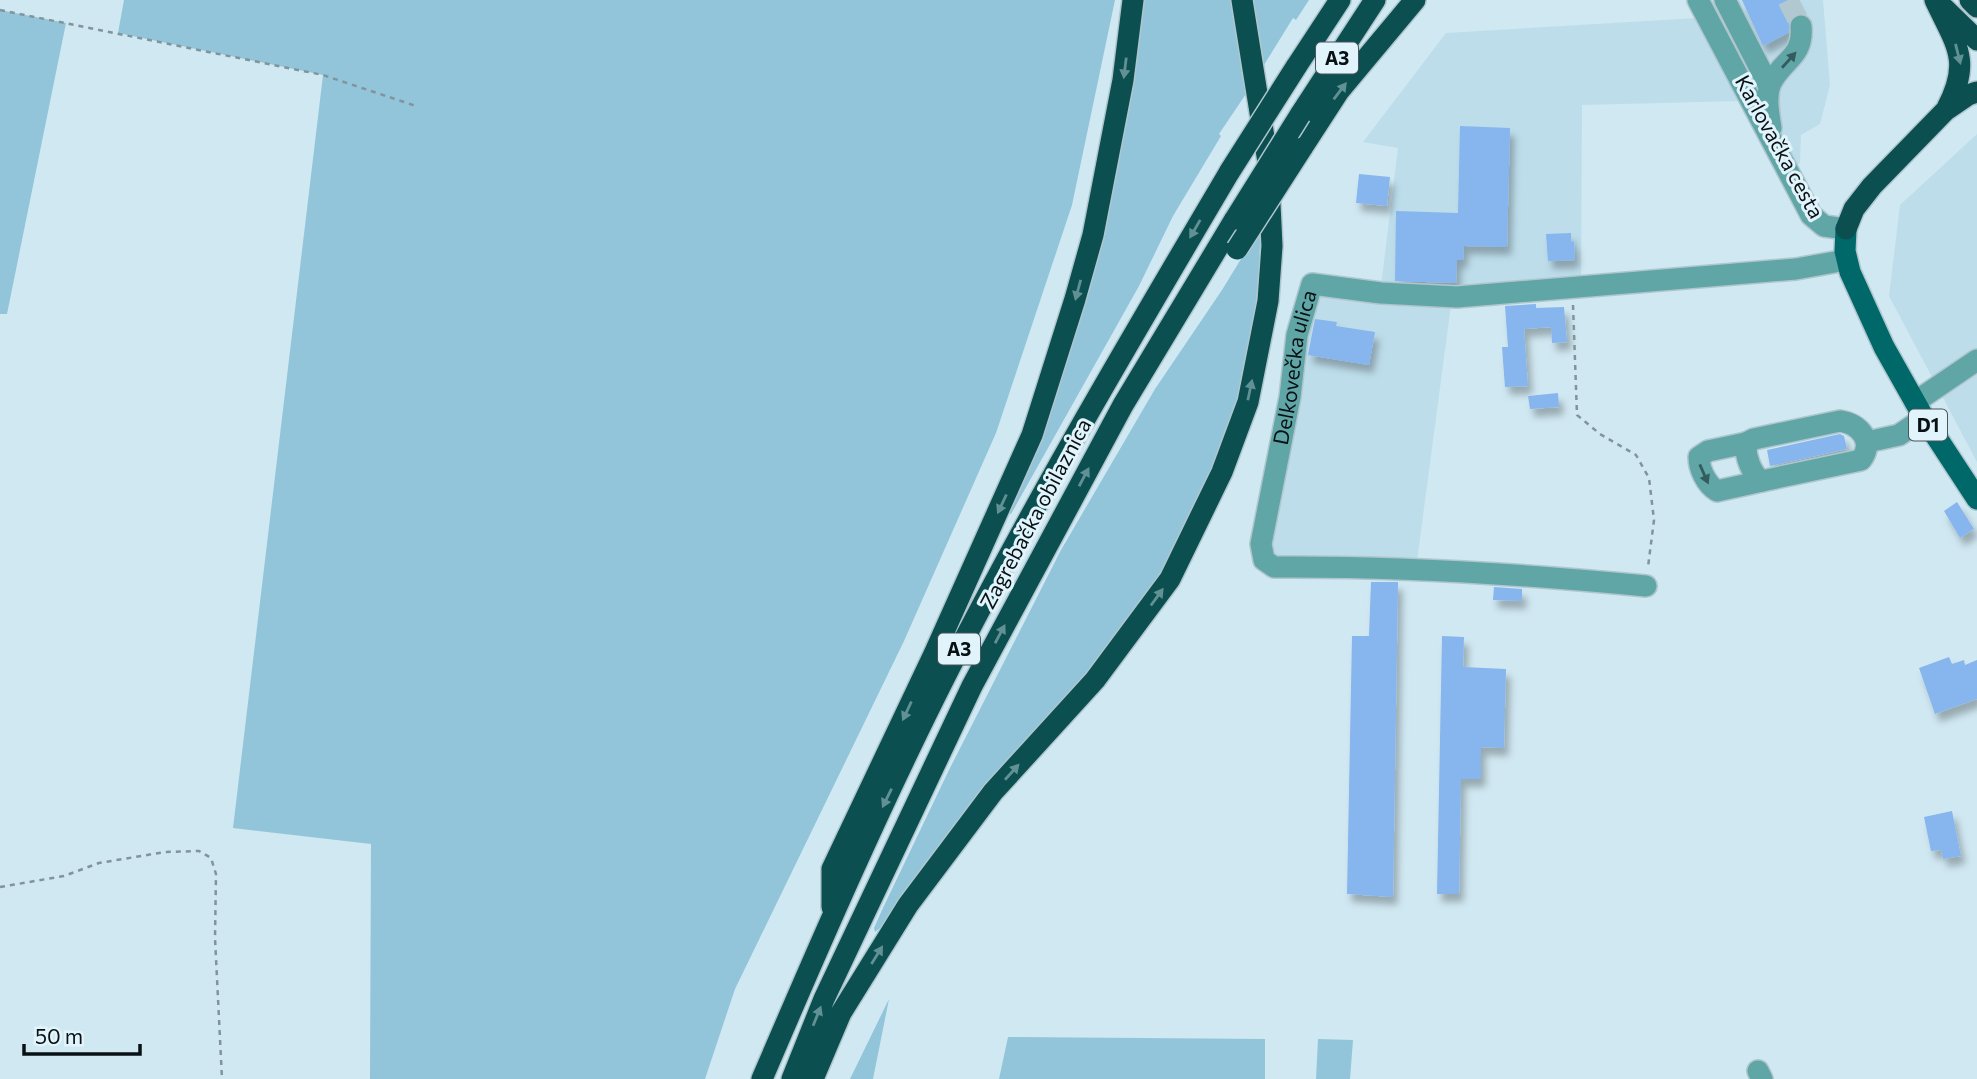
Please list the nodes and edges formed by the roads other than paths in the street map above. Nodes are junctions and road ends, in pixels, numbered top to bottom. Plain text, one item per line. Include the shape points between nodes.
1 (1133, 0) edge
2 (1242, 0) edge
3 (1324, 0) edge
4 (1340, 0) edge
5 (1375, 0) edge
6 (1415, 0) edge
7 (1698, 0) edge
8 (1725, 0) edge
9 (1936, 0) edge
10 (1970, 0) edge
11 (1977, 7) edge
12 (1801, 26) tunnel mouth
13 (1977, 40) edge
14 (1296, 67) junction
15 (1769, 86) junction
16 (1977, 92) edge
17 (1946, 110) junction
18 (1773, 141) junction
19 (1846, 229) junction
20 (1846, 260) junction
21 (1200, 277) junction
22 (1977, 360) edge
23 (1920, 410) junction
24 (1867, 442) junction
25 (1746, 443) junction
26 (1762, 481) junction
27 (1977, 499) edge
28 (1646, 586) road end
29 (832, 916) junction
30 (762, 1079) edge
31 (792, 1079) edge
32 (813, 1079) edge

1 -> 29 highway via 1123,80 1093,235 1032,435 832,869
32 -> 2 highway via 841,1013 908,905 993,792 1095,680 1170,579 1222,472 1248,402 1268,301 1272,246 1268,162
3 - 14 highway via 1298,42
4 - 14 highway, Zagrebačka obilaznica / A3
5 - 21 highway, Zagrebačka obilaznica / A3, bridge
21 -> 6 highway, bridge via 1237,249 1339,91
7 - 18 street, Karlovačka cesta
8 - 15 street
9 - 13 highway
9 -> 17 highway via 1961,65
10 - 11 highway
15 -> 12 street via 1798,51
14 -> 29 highway, Zagrebačka obilaznica / A3, bridge via 1094,401 986,598
15 - 18 street
16 - 17 highway
17 - 19 highway via 1858,202
18 - 19 street, Karlovačka cesta via 1815,220 1828,228
19 - 20 main road, Karlovačka cesta / D1
20 - 23 main road, Karlovačka cesta / D1 via 1884,347
20 - 28 street, Delkovečka ulica via 1796,269 1457,297 1312,284 1297,335 1290,397 1261,544 1264,560 1274,567 1377,566
31 -> 21 highway, Zagrebačka obilaznica / A3 via 824,999 972,686 1123,405
22 - 23 street
23 - 24 street via 1899,435
23 - 27 main road, Karlovačka cesta / D1
24 - 25 street via 1858,428 1840,421
24 - 26 street via 1865,455 1855,463
25 - 26 street via 1750,465
25 -> 26 street via 1702,454 1699,464 1717,491
29 - 30 highway, Zagrebačka obilaznica / A3

